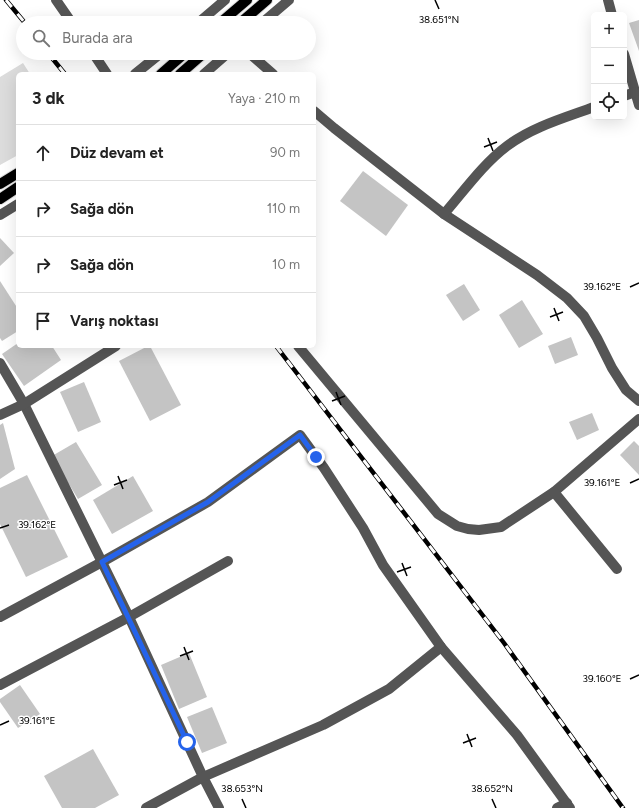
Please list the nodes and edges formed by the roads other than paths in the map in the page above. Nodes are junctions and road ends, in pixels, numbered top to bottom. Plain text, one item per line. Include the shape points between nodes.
1 (56, 0) edge
2 (225, 0) edge
3 (247, 0) edge
4 (266, 0) edge
5 (289, 0) edge
6 (608, 0) edge
7 (611, 12) edge
8 (67, 16) edge
9 (206, 16) edge
10 (228, 16) edge
11 (248, 16) edge
12 (270, 16) edge
13 (98, 60) edge
14 (152, 60) edge
15 (177, 60) edge
16 (196, 60) edge
17 (220, 60) edge
18 (257, 60) edge
19 (627, 64) edge
20 (106, 72) edge
21 (137, 72) edge
22 (163, 72) edge
23 (182, 72) edge
24 (206, 72) edge
25 (271, 72) edge
26 (635, 92) junction
27 (627, 95) edge
28 (639, 105) edge
29 (591, 108) edge
30 (316, 113) edge
31 (16, 174) edge
32 (0, 184) edge
33 (16, 188) edge
34 (0, 199) edge
35 (16, 205) edge
36 (444, 214) junction
37 (0, 215) edge
38 (113, 348) edge
39 (300, 348) edge
40 (0, 363) edge
41 (639, 401) edge
42 (24, 404) junction
43 (0, 415) edge
44 (639, 419) edge
45 (554, 492) junction
46 (228, 561) dead end
47 (102, 562) junction
48 (617, 569) dead end
49 (0, 617) edge
50 (129, 617) junction
51 (441, 648) junction
52 (0, 685) edge
53 (203, 777) junction
54 (569, 806) edge
55 (146, 808) edge
56 (219, 808) edge
57 (557, 808) edge

1 - 8 street
2 - 9 street
3 - 10 main road
4 - 11 main road
5 - 12 street
6 - 7 street
13 - 20 street
14 - 21 street
15 - 22 main road
16 - 23 main road
17 - 24 street
18 - 25 street
19 - 26 street
26 - 27 street
26 - 28 street
29 - 36 street via 536,129 506,147 481,171
30 - 36 street
31 - 32 main road
33 - 34 main road
35 - 37 street
36 - 41 street via 537,275 567,298 584,316 626,390
38 - 42 street
39 - 45 street via 438,514 447,521 468,529 501,527
40 - 42 street
42 - 43 street
42 - 47 street
44 - 45 street
45 - 48 street
46 - 50 street
47 - 49 street
47 - 50 street
47 - 51 street via 208,502 300,435 363,528 383,565
50 - 52 street
50 - 53 street
51 - 53 street via 389,689 337,718
51 - 54 street via 517,735
53 - 55 street
53 - 56 street
54 - 57 street

